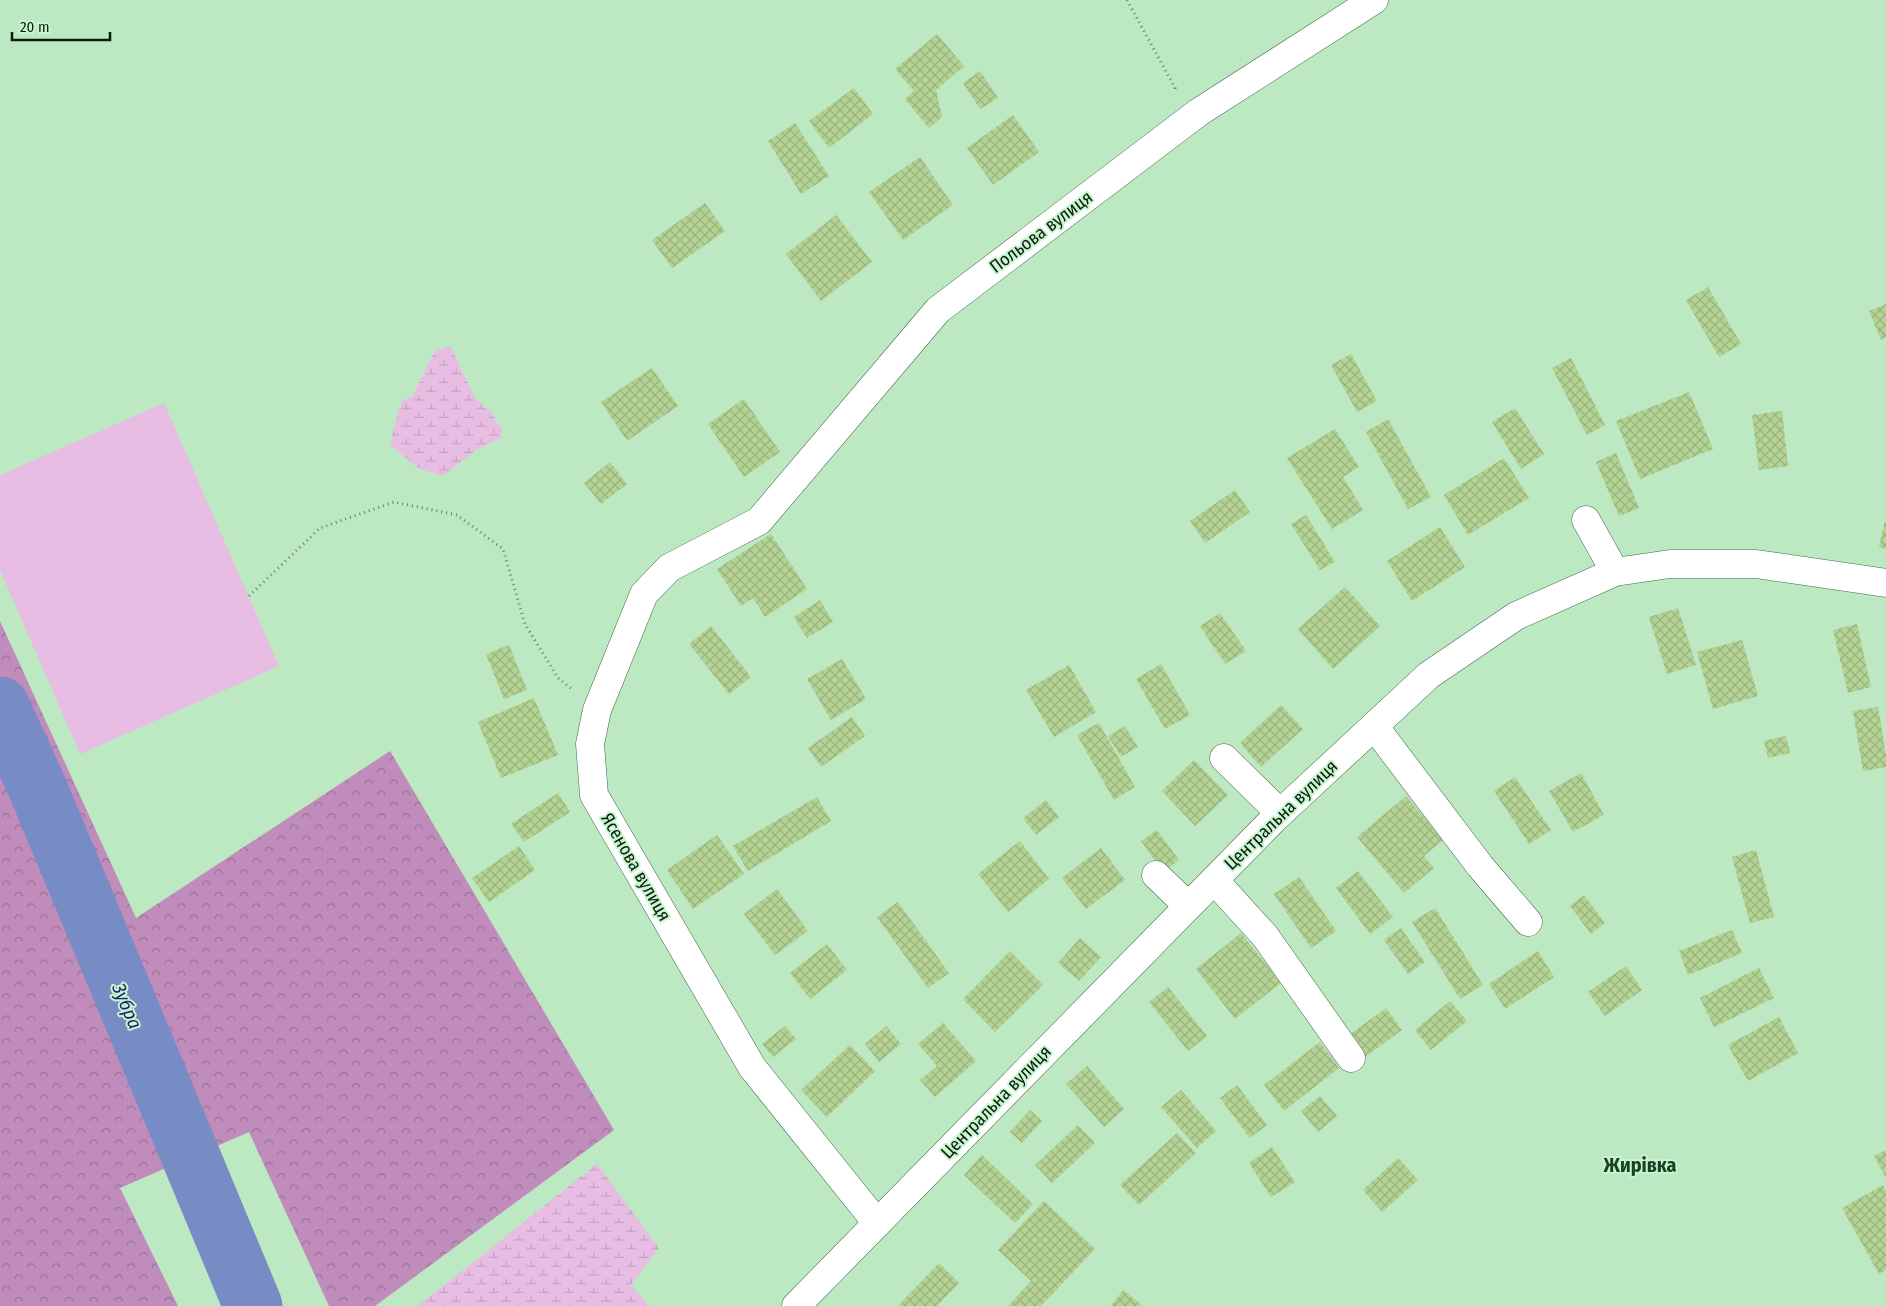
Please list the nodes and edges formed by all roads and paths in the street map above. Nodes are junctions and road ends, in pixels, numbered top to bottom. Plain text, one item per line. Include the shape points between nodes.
1 (1127, 0) edge
2 (1374, 0) edge
3 (1164, 138) junction
4 (1586, 520) dead end
5 (759, 521) joint
6 (1614, 572) junction
7 (1886, 583) edge
8 (249, 596) dead end
9 (597, 710) junction
10 (1374, 726) junction
11 (1224, 758) dead end
12 (1280, 813) junction
13 (1156, 875) dead end
14 (1214, 880) junction
15 (1188, 906) junction
16 (1528, 922) dead end
17 (1351, 1058) dead end
18 (877, 1223) junction
19 (796, 1306) edge

1 - 3 path via 1175,88
2 - 3 street, Польова вулиця via 1199,112
3 - 5 street, Польова вулиця via 938,310
4 - 6 street
5 - 9 street, Ясенова вулиця via 669,568 644,594
6 - 7 street, Центральна вулиця via 1670,564 1756,564
6 - 10 street, Центральна вулиця via 1516,616 1429,675
8 - 9 path via 320,528 394,502 457,515 503,549 526,624 558,678
9 - 18 street, Ясенова вулиця via 590,744 594,795 752,1067
10 - 12 street, Центральна вулиця
10 - 16 street via 1480,866
11 - 12 street
12 - 14 street, Центральна вулиця
13 - 15 street
14 - 15 street, Центральна вулиця
14 - 17 street via 1265,936
15 - 18 street, Центральна вулиця
18 - 19 street, Центральна вулиця

